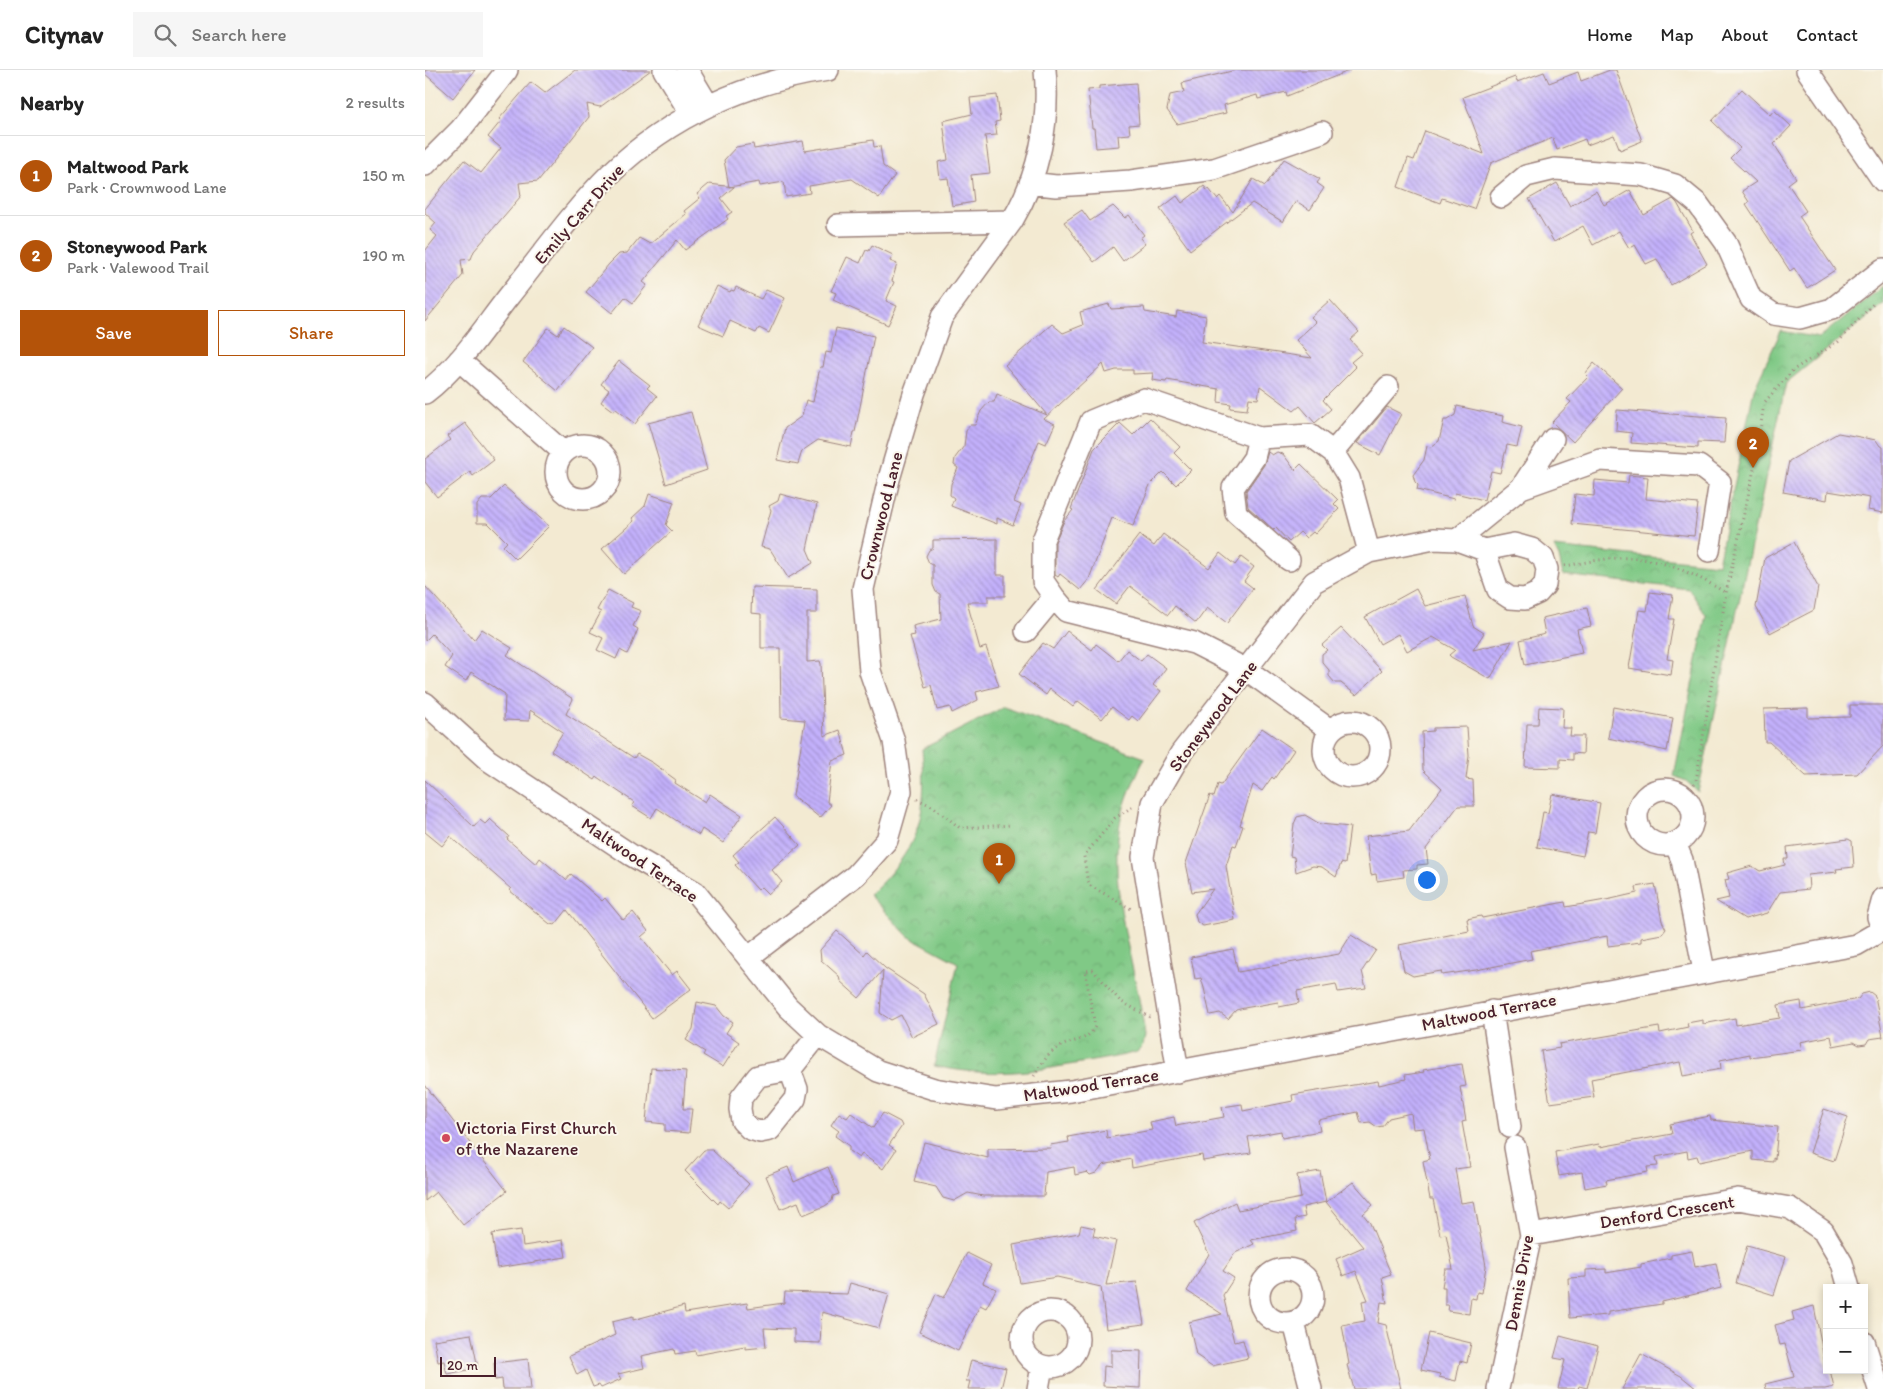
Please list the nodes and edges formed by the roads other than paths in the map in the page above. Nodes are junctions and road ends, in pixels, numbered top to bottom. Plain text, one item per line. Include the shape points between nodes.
1 (507, 70) edge
2 (664, 70) edge
3 (687, 70) edge
4 (828, 70) edge
5 (1045, 70) edge
6 (1807, 70) edge
7 (700, 109) junction
8 (1322, 132) dead end
9 (425, 165) edge
10 (1883, 181) edge
11 (1031, 183) junction
12 (1501, 197) dead end
13 (1012, 221) junction
14 (838, 225) dead end
15 (1883, 269) edge
16 (459, 360) junction
17 (1388, 387) dead end
18 (425, 393) edge
19 (1259, 438) junction
20 (1553, 439) dead end
21 (563, 452) dead end
22 (1333, 452) junction
23 (1521, 488) junction
24 (1457, 540) junction
25 (1484, 550) junction
26 (1709, 551) dead end
27 (1369, 552) junction
28 (1289, 560) dead end
29 (1054, 597) junction
30 (1025, 631) dead end
31 (1247, 670) junction
32 (425, 703) edge
33 (1330, 730) dead end
34 (1675, 843) junction
35 (1883, 899) edge
36 (1882, 931) edge
37 (749, 957) junction
38 (1704, 972) junction
39 (1492, 1011) junction
40 (818, 1035) junction
41 (790, 1070) dead end
42 (1178, 1072) junction
43 (1531, 1235) junction
44 (1848, 1284) edge
45 (1293, 1322) dead end
46 (1868, 1355) edge
47 (1042, 1366) dead end
48 (1038, 1389) edge
49 (1311, 1389) edge
50 (1498, 1389) edge
51 (1879, 1389) edge

1 - 9 street via 461,129
2 - 7 street
3 - 7 street
4 - 7 street, Emily Carr Drive via 782,78
5 - 11 street, Crownwood Lane via 1047,115
6 - 10 street
7 - 16 street, Emily Carr Drive via 655,136 610,174
8 - 11 street via 1213,169 1122,182 1056,186
11 - 13 street, Crownwood Lane
12 - 15 street via 1526,176 1555,169 1641,175 1675,185 1698,204 1726,243 1751,299 1773,314 1800,318 1832,310
13 - 14 street
13 - 37 street, Crownwood Lane via 943,317 914,394 889,479 863,589 870,671 894,741 901,791 887,840 856,875
16 - 18 street, Emily Carr Drive
16 - 21 street
17 - 22 street
19 - 22 street via 1310,435
19 - 28 street via 1254,458 1233,488 1236,512
19 - 29 street via 1144,399 1091,421 1043,540 1043,581
20 - 23 street
22 - 27 street via 1349,478
23 - 24 street
23 - 26 street via 1600,460 1699,466 1720,482
24 - 25 street, Stoneywood Lane
24 - 27 street, Stoneywood Lane via 1434,539
25 - 25 street via 1498,590 1509,598 1525,599 1538,594 1545,585 1547,569 1543,558 1532,549 1514,544
27 - 31 street, Stoneywood Lane via 1314,582
29 - 30 street
29 - 31 street via 1066,611 1194,643
31 - 33 street
31 - 42 street, Stoneywood Lane via 1181,753 1152,803 1143,857
32 - 37 street, Maltwood Terrace via 488,760 631,855 695,892
34 - 34 street via 1664,845 1654,842 1639,827 1640,805 1655,790 1677,791 1686,797 1693,812 1691,828
34 - 38 street via 1682,860
35 - 36 street, Maltwood Terrace via 1878,917
36 - 38 street, Maltwood Terrace via 1856,945
37 - 40 street, Maltwood Terrace via 788,1006
38 - 39 street, Maltwood Terrace
39 - 42 street, Maltwood Terrace
39 - 43 street, Dennis Drive
40 - 41 street
40 - 42 street, Maltwood Terrace via 878,1071 934,1089 997,1099 1071,1092
43 - 44 street, Denford Crescent via 1746,1200 1790,1208 1823,1231 1842,1263
43 - 50 street, Dennis Drive
45 - 49 street
46 - 51 street
47 - 48 street

